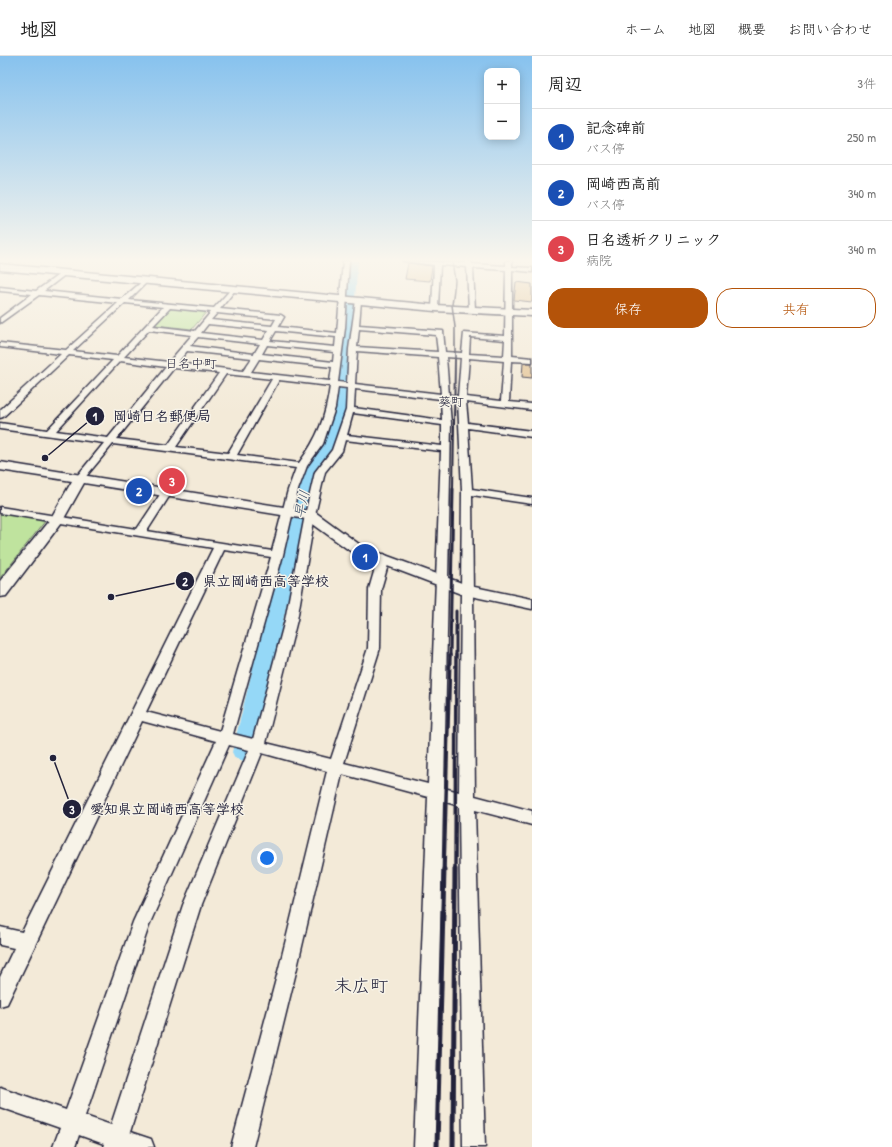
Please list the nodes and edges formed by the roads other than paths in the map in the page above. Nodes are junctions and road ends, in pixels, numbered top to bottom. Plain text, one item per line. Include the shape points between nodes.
1 (12, 312) edge
2 (111, 312) edge
3 (163, 312) edge
4 (214, 312) edge
5 (234, 312) edge
6 (341, 312) edge
7 (357, 312) edge
8 (508, 312) joint
9 (532, 313) edge
10 (0, 321) edge
11 (206, 322) junction
12 (276, 325) junction
13 (356, 326) junction
14 (148, 328) junction
15 (340, 331) junction
16 (196, 334) junction
17 (509, 338) junction
18 (265, 343) junction
19 (0, 345) edge
20 (185, 348) junction
21 (353, 349) junction
22 (338, 350) junction
23 (67, 352) junction
24 (442, 355) junction
25 (257, 356) junction
26 (466, 356) junction
27 (120, 359) junction
28 (508, 359) junction
29 (532, 360) edge
30 (172, 365) junction
31 (336, 365) junction
32 (224, 371) junction
33 (246, 373) junction
34 (277, 377) junction
35 (333, 384) junction
36 (351, 386) junction
37 (446, 397) junction
38 (462, 399) junction
39 (505, 404) junction
40 (532, 407) edge
41 (350, 410) junction
42 (0, 415) edge
43 (447, 423) junction
44 (0, 426) edge
45 (463, 426) junction
46 (49, 432) junction
47 (532, 434) edge
48 (343, 437) junction
49 (111, 441) junction
50 (170, 449) junction
51 (446, 449) junction
52 (231, 457) junction
53 (0, 466) edge
54 (302, 466) junction
55 (80, 478) junction
56 (467, 491) junction
57 (167, 492) junction
58 (532, 501) edge
59 (0, 510) edge
60 (288, 511) junction
61 (310, 515) junction
62 (57, 519) junction
63 (140, 533) junction
64 (220, 546) junction
65 (277, 555) junction
66 (384, 558) junction
67 (443, 580) junction
68 (467, 590) junction
69 (0, 592) edge
70 (532, 604) edge
71 (138, 715) junction
72 (225, 737) junction
73 (258, 746) junction
74 (336, 766) junction
75 (434, 792) junction
76 (467, 801) junction
77 (532, 818) edge
78 (0, 936) edge
79 (26, 942) junction
80 (0, 997) edge
81 (0, 1097) edge
82 (72, 1123) junction
83 (116, 1143) edge
84 (64, 1147) edge
85 (143, 1147) edge
86 (242, 1147) edge
87 (425, 1147) edge
88 (474, 1147) edge

1 - 10 street
2 - 23 street
3 - 14 street
4 - 11 street
5 - 12 street via 282,317
6 - 15 street
7 - 13 street
8 - 9 main road
8 - 17 street
11 - 12 street
11 - 16 street
12 - 15 street
12 - 18 street
13 - 21 street
13 - 24 street via 440,333
14 - 16 street
14 - 27 street
15 - 22 street
16 - 18 street
16 - 20 street
17 - 26 street via 467,335
17 - 28 street
18 - 22 street
18 - 25 street
19 - 23 street
20 - 25 street
20 - 30 street
21 - 24 street
21 - 36 street
22 - 31 street
23 - 27 street
23 - 42 street
24 - 26 street
24 - 37 street
25 - 31 street
25 - 33 street
26 - 28 street
26 - 38 street
27 - 30 street
27 - 46 street
28 - 29 street
28 - 39 street
30 - 32 street
30 - 49 street
31 - 35 street
32 - 33 street
32 - 50 street
33 - 34 street
34 - 35 street
34 - 52 street
35 - 36 street
35 - 54 street via 331,408 318,444
36 - 37 street
36 - 41 street
37 - 38 street
37 - 43 street
38 - 39 street
38 - 45 street
39 - 40 street
41 - 43 street
41 - 48 street
43 - 51 street
44 - 46 street
45 - 47 street
45 - 56 street
46 - 49 street
48 - 51 street
48 - 61 street via 337,451 320,472
49 - 50 street
49 - 55 street
50 - 52 street
51 - 67 street
52 - 54 street
53 - 55 street
54 - 60 street
55 - 57 street
55 - 62 street
56 - 58 street
56 - 68 street
57 - 60 street
57 - 63 street
59 - 62 street
60 - 61 street
60 - 65 street
61 - 66 street via 358,550
61 - 73 street via 291,620
62 - 63 street
62 - 69 street
63 - 64 street
64 - 65 street
64 - 71 street
65 - 72 street
66 - 67 street
66 - 74 street via 375,589 374,648
67 - 68 street
67 - 75 street
68 - 70 street
68 - 76 street
71 - 72 street
71 - 79 street
72 - 73 street
72 - 82 street via 142,922
73 - 74 street
73 - 83 street via 192,905
74 - 75 street
74 - 86 street
75 - 76 street
75 - 87 street
76 - 77 street
76 - 88 street
78 - 79 street
79 - 80 street
81 - 82 street
82 - 83 street
82 - 84 street
83 - 85 street

